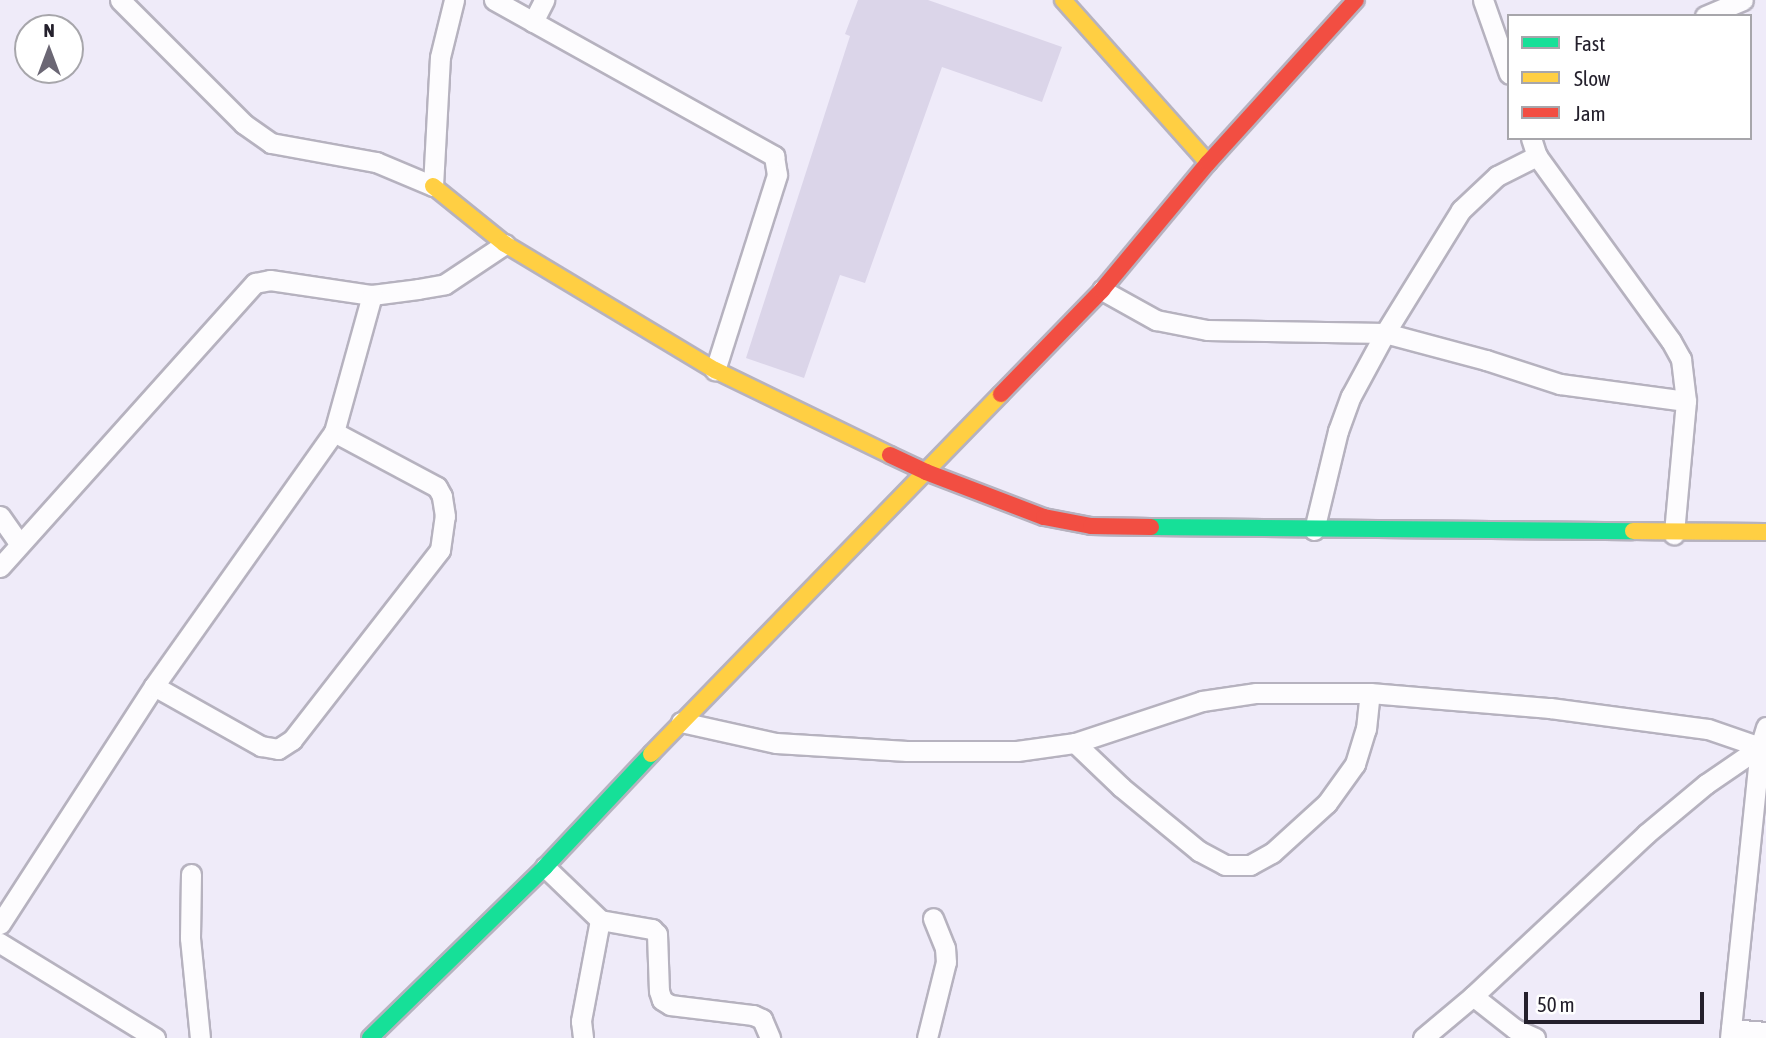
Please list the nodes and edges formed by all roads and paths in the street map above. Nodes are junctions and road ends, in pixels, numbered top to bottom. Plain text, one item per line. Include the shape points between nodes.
1 (120, 0) edge
2 (454, 0) edge
3 (494, 0) edge
4 (544, 0) edge
5 (1063, 0) edge
6 (1356, 0) edge
7 (1483, 0) edge
8 (1743, 0) edge
9 (1710, 14) edge
10 (533, 22) junction
11 (1507, 68) edge
12 (1534, 147) edge
13 (1208, 163) junction
14 (433, 186) junction
15 (505, 244) junction
16 (1102, 290) junction
17 (372, 295) junction
18 (1385, 334) junction
19 (715, 370) junction
20 (1686, 401) junction
21 (334, 432) junction
22 (926, 472) junction
23 (0, 516) edge
24 (1314, 530) junction
25 (1766, 533) edge
26 (1674, 534) junction
27 (19, 543) junction
28 (0, 567) edge
29 (154, 686) junction
30 (1370, 693) junction
31 (681, 722) junction
32 (1766, 727) edge
33 (1075, 743) junction
34 (1763, 748) edge
35 (545, 867) junction
36 (191, 874) dead end
37 (933, 918) dead end
38 (600, 920) junction
39 (0, 924) edge
40 (0, 943) edge
41 (1473, 996) junction
42 (1766, 1032) edge
43 (1730, 1034) edge
44 (155, 1038) edge
45 (200, 1038) edge
46 (370, 1038) edge
47 (583, 1038) edge
48 (770, 1038) edge
49 (927, 1038) edge
50 (1423, 1038) edge
51 (1535, 1038) edge

1 - 14 street via 244,124 271,143 376,162
2 - 14 street via 440,57
3 - 10 street
4 - 10 street
5 - 13 street
6 - 13 street
7 - 11 street
8 - 9 street
10 - 19 street via 774,156 777,175
12 - 18 street via 1461,210
12 - 20 street via 1671,341 1685,375
13 - 16 street
14 - 15 street
15 - 17 street via 445,284
15 - 19 street
16 - 18 street via 1156,320 1207,330
16 - 22 street
17 - 21 street
17 - 27 street via 270,280 255,283
18 - 20 street via 1560,384
18 - 24 street via 1351,396 1338,431
19 - 22 street
20 - 26 street
21 - 29 street
21 - 29 street via 437,487 445,516 440,550 292,740 278,749 261,746
22 - 24 street via 1044,517 1091,526
22 - 31 street
23 - 27 street
24 - 26 street
25 - 26 street
27 - 28 street
29 - 39 street
30 - 33 street via 1255,693 1202,701
30 - 33 street via 1366,729 1355,764 1326,803 1272,853 1250,865 1225,865 1199,851
30 - 34 street via 1550,708 1708,729
31 - 33 street via 776,743 907,751 1017,751
31 - 35 street
32 - 34 street
34 - 41 street via 1706,784 1646,834
34 - 43 street
35 - 38 street
35 - 46 street
36 - 45 street via 190,938
37 - 49 street via 946,962
38 - 47 street via 581,1021
38 - 48 street via 652,929 657,934 662,1000 670,1005 752,1015 762,1019
40 - 44 street
41 - 50 street
41 - 51 street
42 - 43 street

